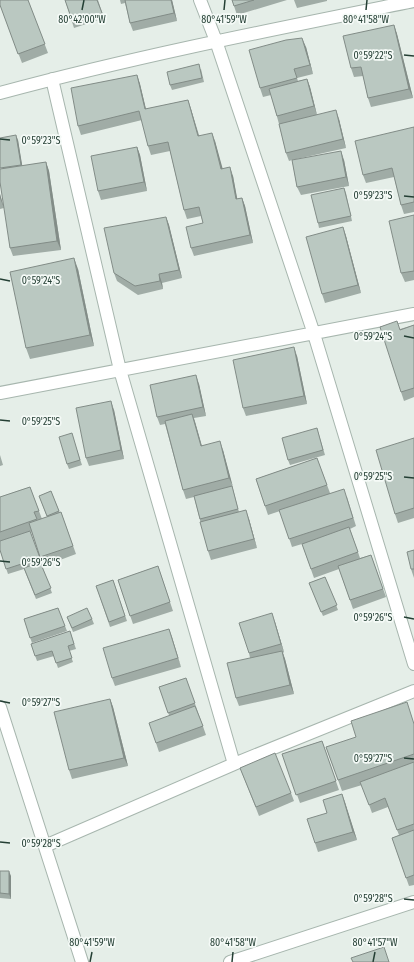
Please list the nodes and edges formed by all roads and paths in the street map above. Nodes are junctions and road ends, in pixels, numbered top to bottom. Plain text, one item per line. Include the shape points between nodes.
1 (200, 0) edge
2 (414, 1) edge
3 (216, 41) junction
4 (52, 79) junction
5 (0, 93) edge
6 (414, 314) edge
7 (314, 334) junction
8 (120, 370) junction
9 (0, 393) edge
10 (414, 664) edge
11 (414, 691) edge
12 (0, 706) edge
13 (234, 764) junction
14 (44, 846) junction
15 (414, 902) edge
16 (82, 962) edge
17 (230, 962) edge

1 - 3 street
2 - 3 street
3 - 4 street
3 - 7 street
4 - 5 street
4 - 8 street
6 - 7 street
7 - 8 street
7 - 10 street
8 - 9 street
8 - 13 street
11 - 13 street
12 - 14 street
13 - 14 street
14 - 16 street
15 - 17 street

